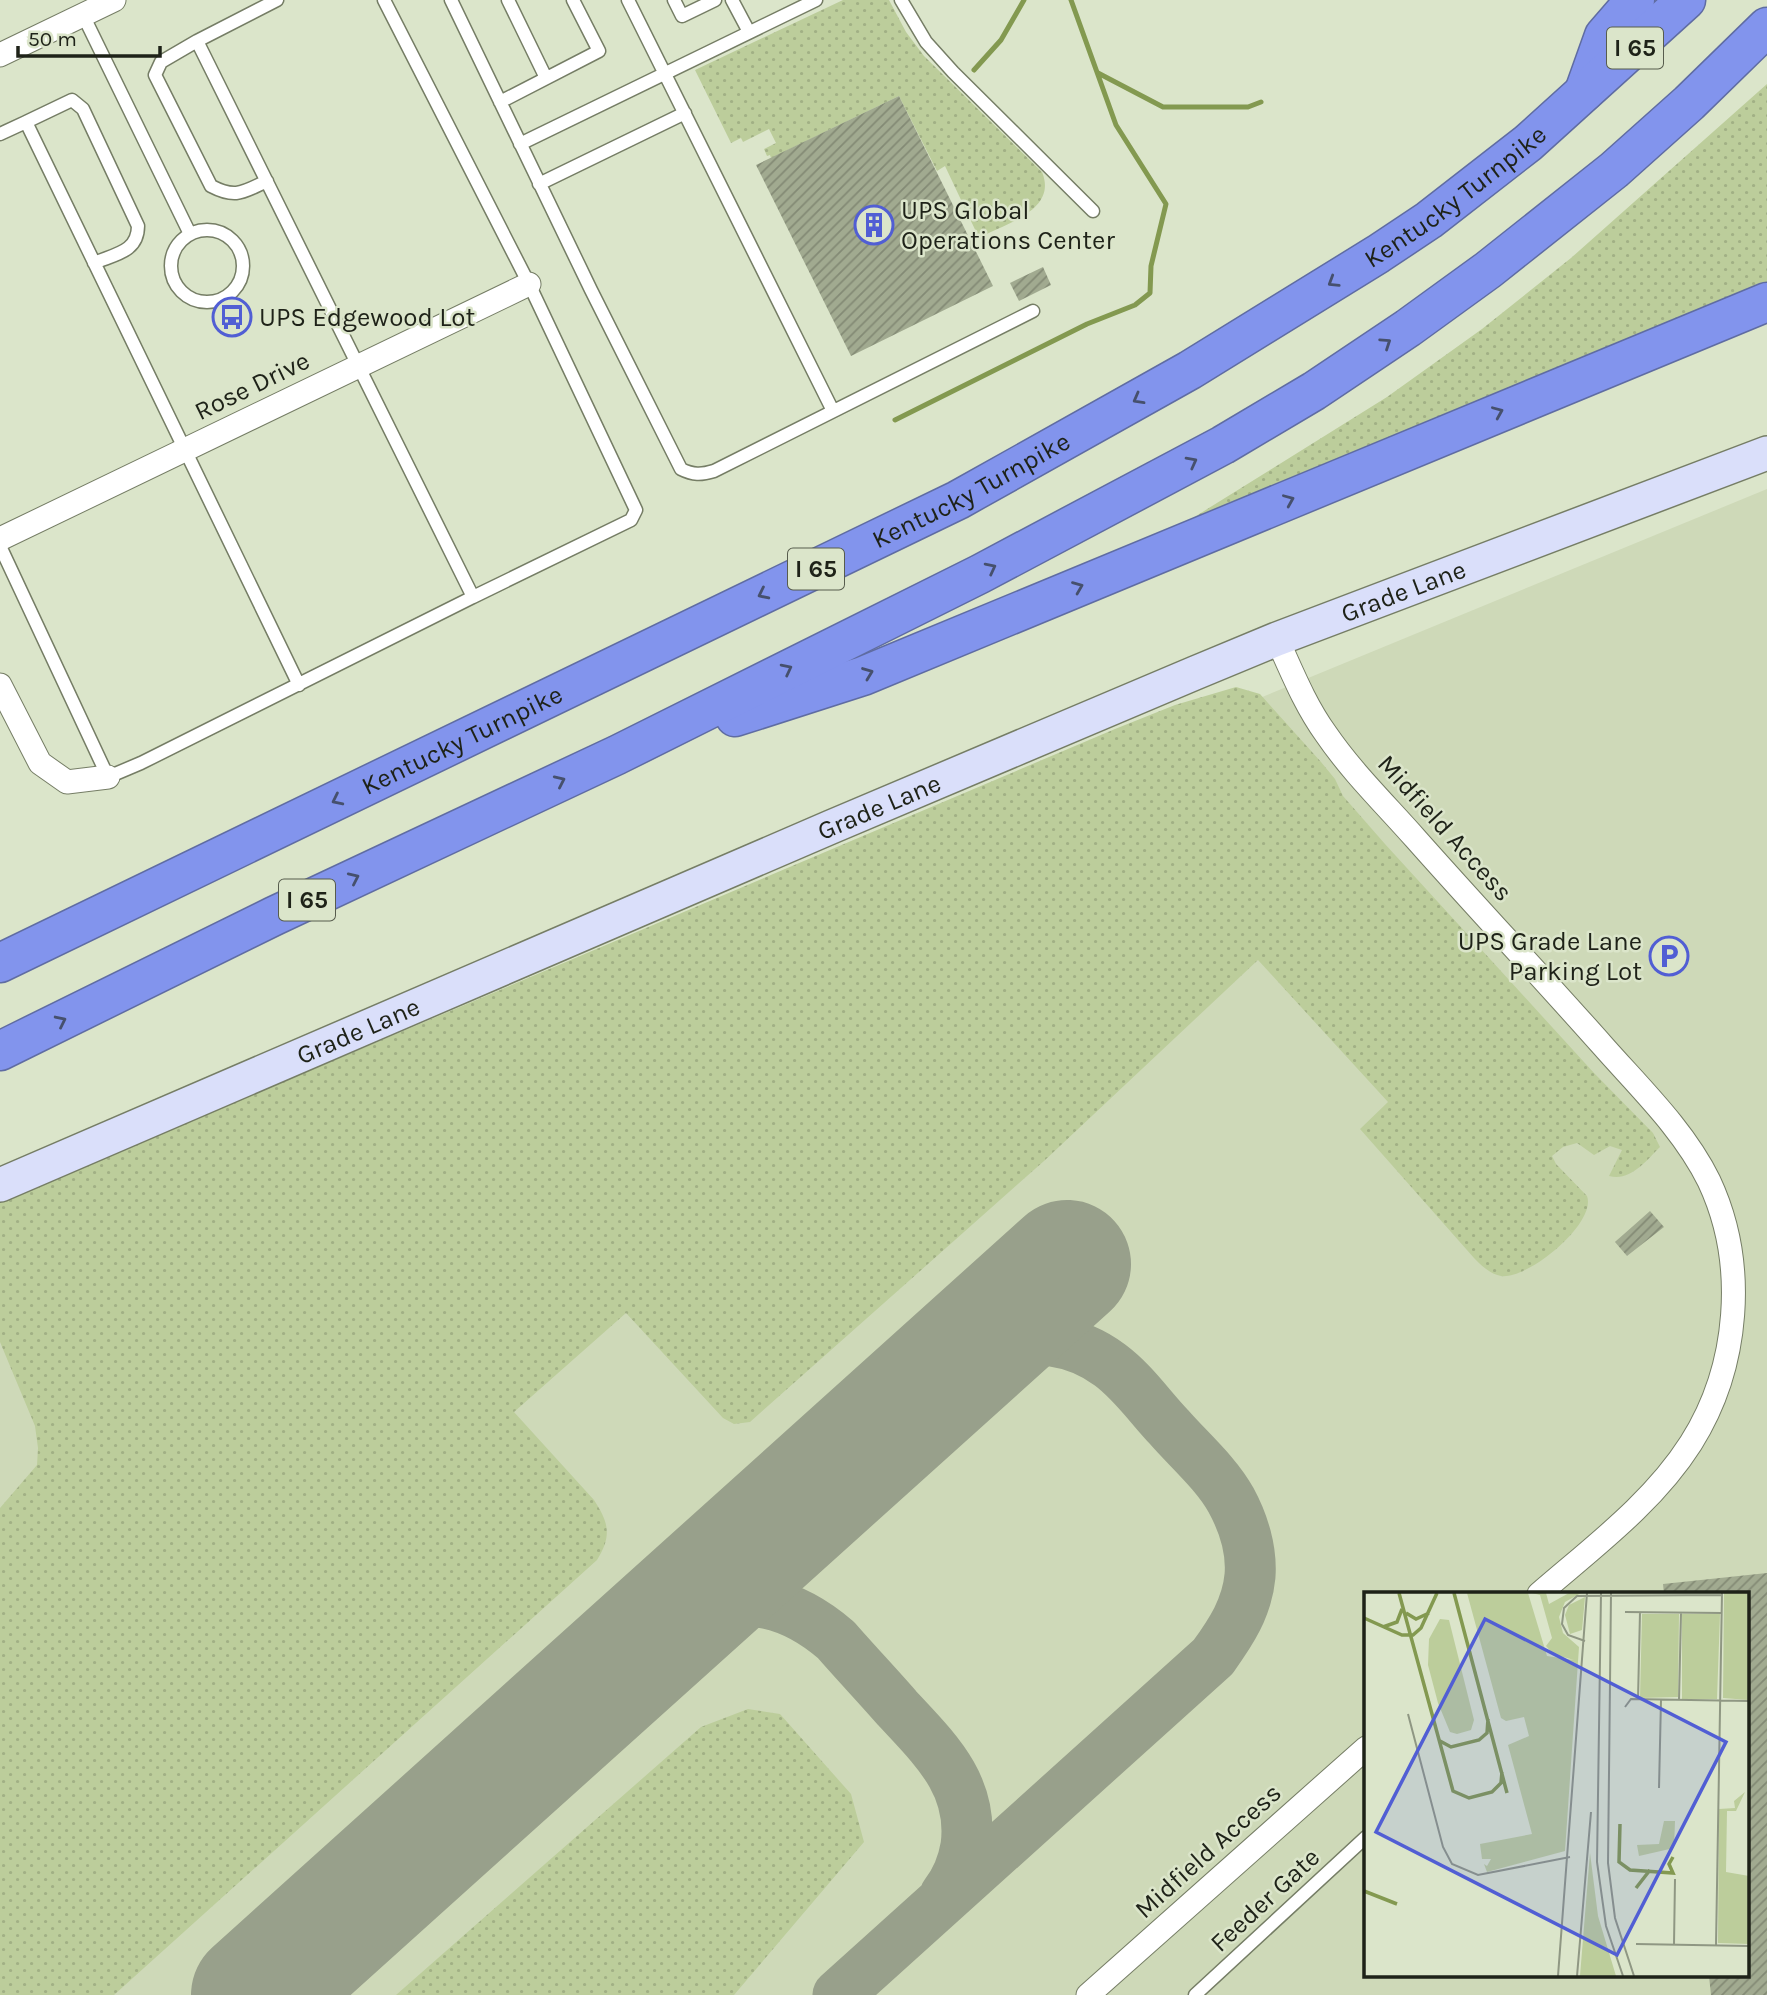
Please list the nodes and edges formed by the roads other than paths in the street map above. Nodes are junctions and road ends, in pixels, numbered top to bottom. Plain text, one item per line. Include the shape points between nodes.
1 (114, 0) edge
2 (277, 0) edge
3 (384, 0) edge
4 (451, 0) edge
5 (508, 0) edge
6 (573, 0) edge
7 (628, 0) edge
8 (674, 0) edge
9 (715, 0) edge
10 (732, 0) edge
11 (816, 0) edge
12 (901, 0) edge
13 (1635, 0) edge
14 (1686, 0) edge
15 (83, 15) junction
16 (1767, 27) edge
17 (748, 32) junction
18 (197, 41) junction
19 (0, 55) edge
20 (665, 73) junction
21 (546, 78) junction
22 (1584, 94) junction
23 (500, 102) junction
24 (685, 113) junction
25 (26, 122) junction
26 (0, 134) edge
27 (520, 144) junction
28 (267, 181) junction
29 (539, 184) junction
30 (1093, 211) dead end
31 (190, 234) junction
32 (94, 263) junction
33 (529, 284) junction
34 (1767, 302) edge
35 (1033, 311) dead end
36 (360, 366) junction
37 (833, 411) junction
38 (184, 450) junction
39 (1767, 453) edge
40 (0, 538) edge
41 (0, 546) edge
42 (473, 597) junction
43 (1277, 639) junction
44 (0, 685) edge
45 (299, 685) junction
46 (8, 722) edge
47 (617, 755) junction
48 (108, 777) junction
49 (0, 963) edge
50 (0, 1051) edge
51 (0, 1185) edge
52 (1541, 1592) edge
53 (1364, 1750) edge
54 (1364, 1840) edge
55 (1088, 1995) edge
56 (1195, 1995) edge

1 - 15 street
2 - 18 lane
3 - 33 lane
4 - 23 lane
5 - 21 lane
6 - 21 lane via 599,51
7 - 20 lane
8 - 9 lane via 682,16
10 - 17 lane
11 - 17 lane
12 - 30 lane via 926,42 953,72
13 - 22 highway via 1604,36
14 - 22 highway, Kentucky Turnpike / I 65
15 - 19 street
15 - 31 lane
47 -> 16 highway, I 65 via 1079,523 1314,391 1488,270 1614,170
17 - 20 lane
18 - 28 lane
18 - 28 lane via 161,62 155,75 211,186 237,195
20 - 24 lane
20 - 27 lane
21 - 23 lane
22 -> 49 highway, Kentucky Turnpike / I 65 via 1476,184 1378,254 1189,370 958,500
23 - 27 lane
24 - 29 lane
24 - 37 lane
25 - 26 lane
25 - 32 lane
25 - 32 lane via 72,100 83,109 138,226 131,247
27 - 29 lane
28 - 36 lane
29 - 37 lane via 681,469 690,474 714,471
31 - 31 lane via 174,251 171,262 176,284 193,300 215,302 226,297 235,289 243,266 234,243 214,231
32 - 38 lane
33 - 36 street, Rose Drive
33 - 42 lane via 636,510 631,520
47 -> 34 highway via 863,676
35 - 37 lane
36 - 38 street, Rose Drive
36 - 42 lane
38 - 40 street, Rose Drive
38 - 45 lane
39 - 43 main road, Grade Lane
41 - 48 lane
42 - 45 lane
43 - 51 main road, Grade Lane
43 - 52 street, Midfield Access via 1326,735 1669,1121 1709,1181 1721,1211 1734,1285 1729,1348 1718,1392 1670,1472
44 - 46 street
45 - 48 lane
46 - 48 street via 40,763 67,782
50 -> 47 highway, I 65
53 - 55 street, Midfield Access
54 - 56 lane, Feeder Gate

